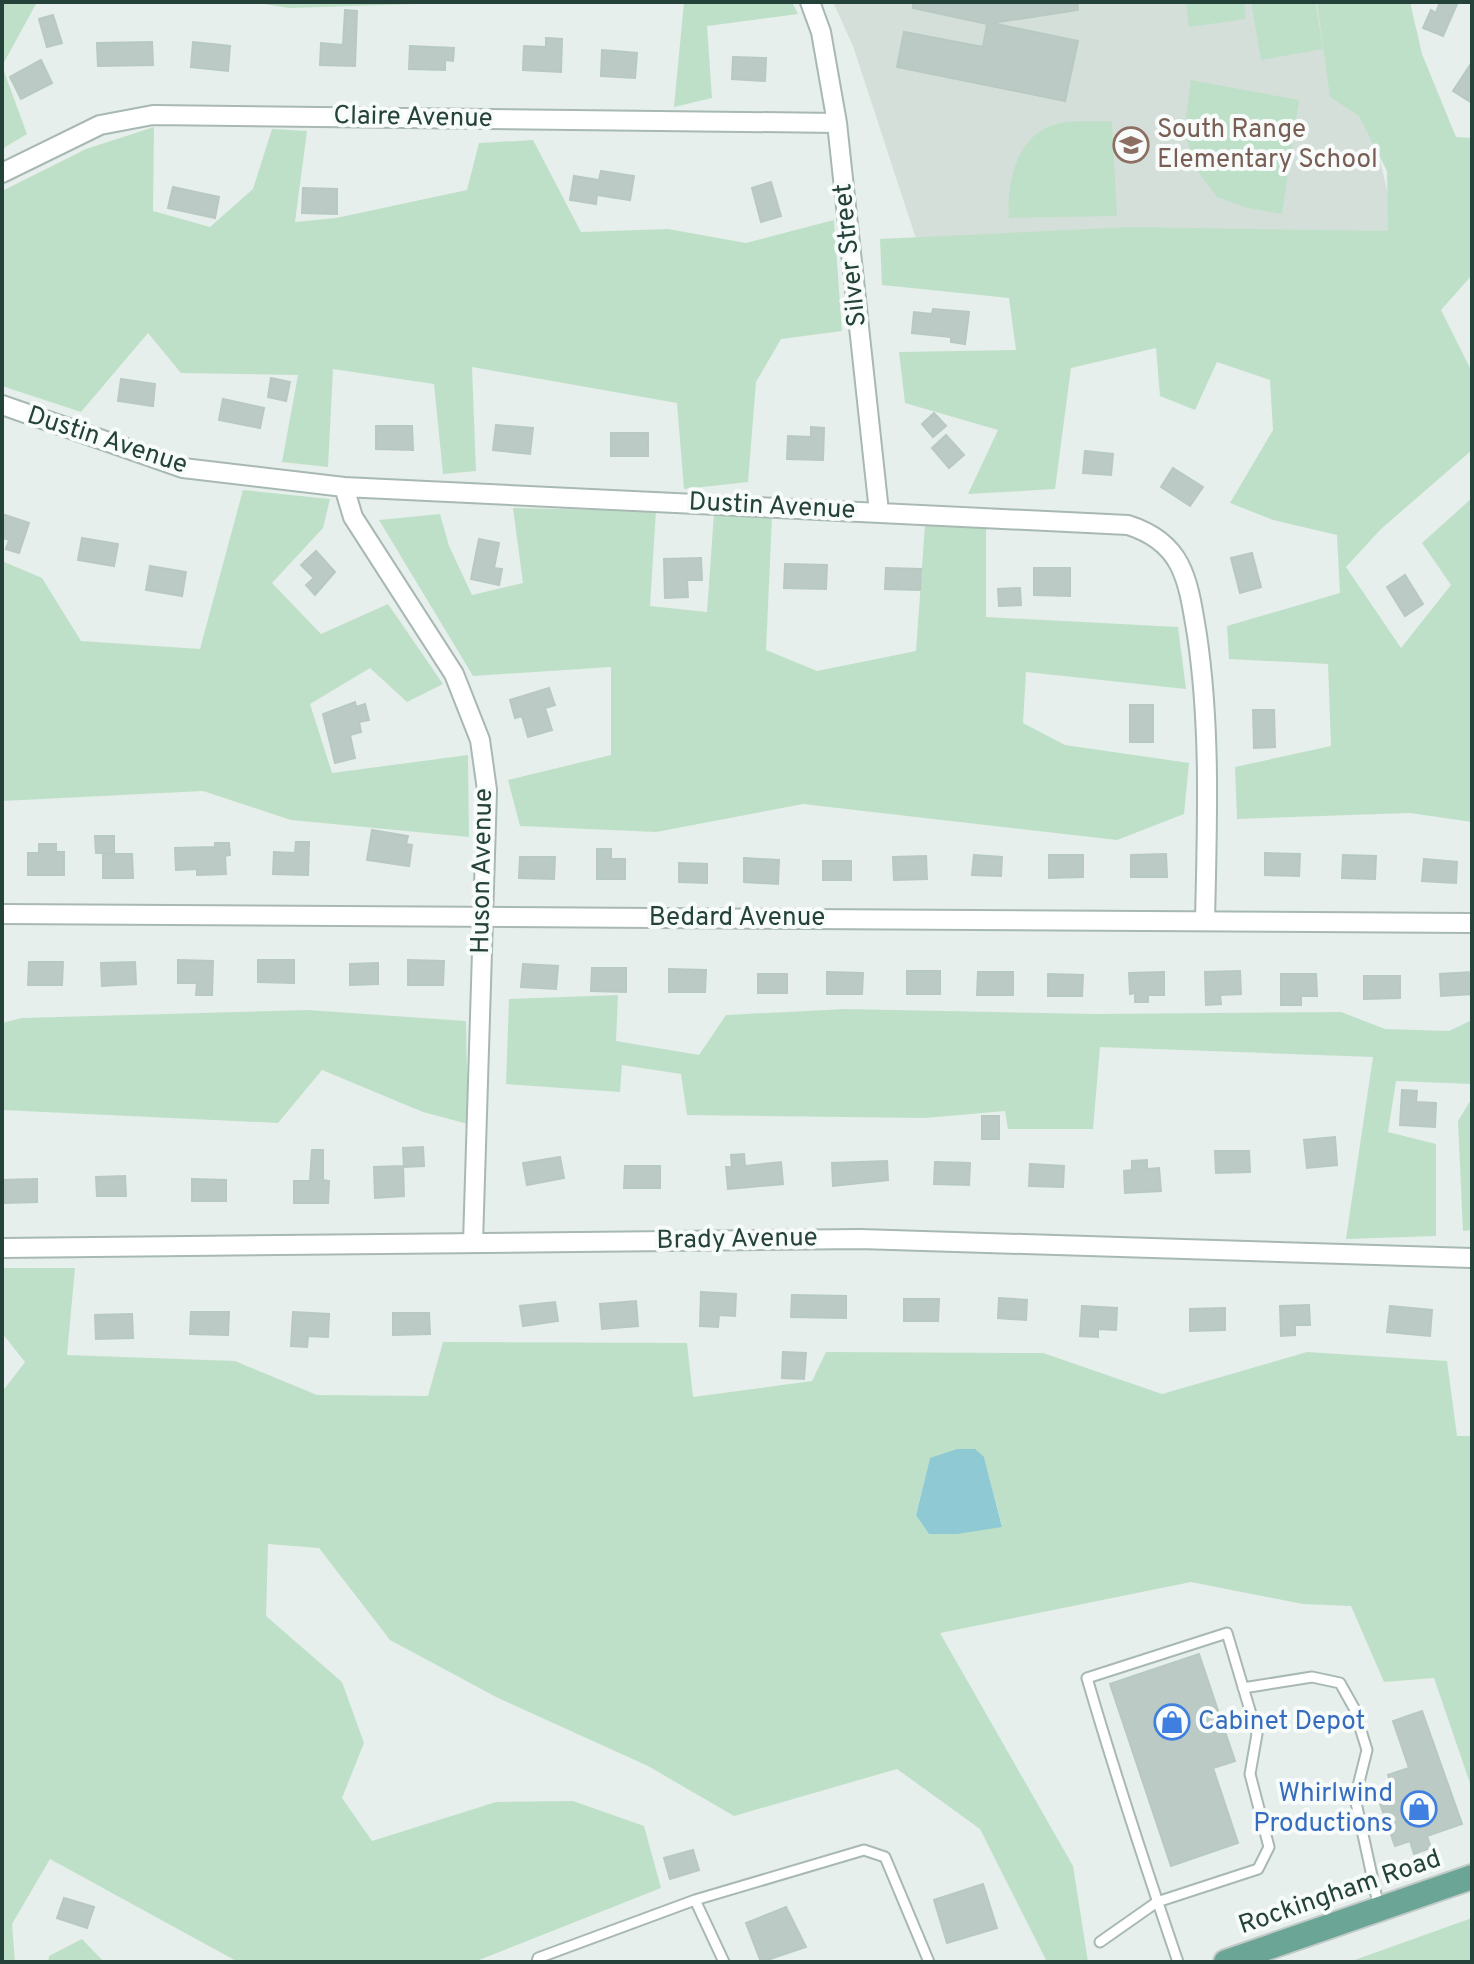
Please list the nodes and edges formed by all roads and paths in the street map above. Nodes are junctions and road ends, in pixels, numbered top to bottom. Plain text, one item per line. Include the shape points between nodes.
1 (810, 2) edge
2 (837, 123) junction
3 (2, 173) edge
4 (2, 405) edge
5 (344, 487) junction
6 (879, 512) junction
7 (2, 914) edge
8 (483, 917) junction
9 (1205, 921) junction
10 (1472, 923) edge
11 (473, 1243) junction
12 (2, 1248) edge
13 (1472, 1258) edge
14 (1243, 1688) junction
15 (1472, 1877) edge
16 (695, 1900) junction
17 (1157, 1902) junction
18 (1379, 1909) junction
19 (1100, 1942) dead end
20 (537, 1962) edge
21 (724, 1962) edge
22 (929, 1962) edge
23 (1178, 1962) edge
24 (1226, 1962) edge

1 - 2 street, Silver Street via 821,32
2 - 3 street, Claire Avenue via 153,115 100,125
2 - 6 street, Silver Street
4 - 5 street, Dustin Avenue via 183,468
5 - 6 street, Dustin Avenue
5 - 8 street, Huson Avenue via 353,517 454,674 480,740 487,790
6 - 9 street, Dustin Avenue via 1128,525 1167,545 1180,566 1201,662
7 - 8 street, Bedard Avenue
8 - 9 street, Bedard Avenue
8 - 11 street, Huson Avenue
9 - 10 street, Bedard Avenue
11 - 12 street, Brady Avenue
11 - 13 street, Brady Avenue via 936,1239
14 - 17 lane via 1257,1734 1250,1774 1269,1847 1258,1869
14 - 17 lane via 1227,1633 1087,1678
14 - 18 lane via 1312,1677 1340,1683 1367,1750 1355,1798
15 - 18 main road, Rockingham Road
16 - 20 lane
16 - 21 lane
16 - 22 lane via 864,1850 885,1857
17 - 19 lane
17 - 23 lane
18 - 24 main road, Rockingham Road

